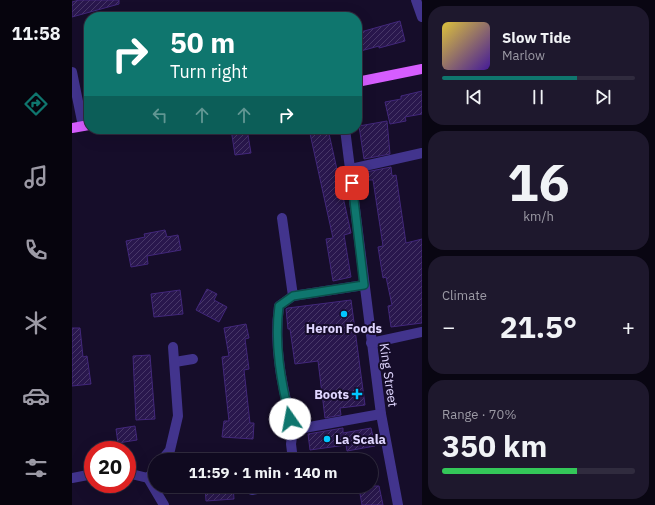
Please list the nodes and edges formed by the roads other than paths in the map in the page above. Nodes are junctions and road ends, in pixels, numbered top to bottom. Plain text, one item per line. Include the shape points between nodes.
1 (416, 0) edge
2 (422, 17) edge
3 (422, 69) edge
4 (72, 72) edge
5 (362, 81) edge
6 (84, 118) edge
7 (84, 126) edge
8 (72, 128) edge
9 (346, 134) edge
10 (422, 153) edge
11 (351, 169) junction
12 (282, 218) dead end
13 (364, 285) junction
14 (293, 296) junction
15 (422, 332) edge
16 (371, 343) junction
17 (173, 346) dead end
18 (193, 359) dead end
19 (175, 362) junction
20 (381, 414) junction
21 (293, 430) junction
22 (168, 453) edge
23 (292, 453) edge
24 (136, 475) edge
25 (84, 476) edge
26 (72, 478) edge
27 (148, 478) edge
28 (157, 493) edge
29 (164, 505) edge
30 (398, 505) edge

1 - 2 street
3 - 5 main road
4 - 6 street
7 - 8 main road
9 - 11 street, King Street
10 - 11 street
11 - 13 street, King Street
12 - 14 street
13 - 14 street
13 - 16 street, King Street
14 - 21 street via 279,306 277,324 278,358
15 - 16 street
16 - 20 street, King Street
17 - 19 street
18 - 19 street
19 - 22 street via 178,416
20 - 21 street
20 - 30 street, King Street
21 - 23 street
24 - 27 street
25 - 26 street
28 - 29 street

